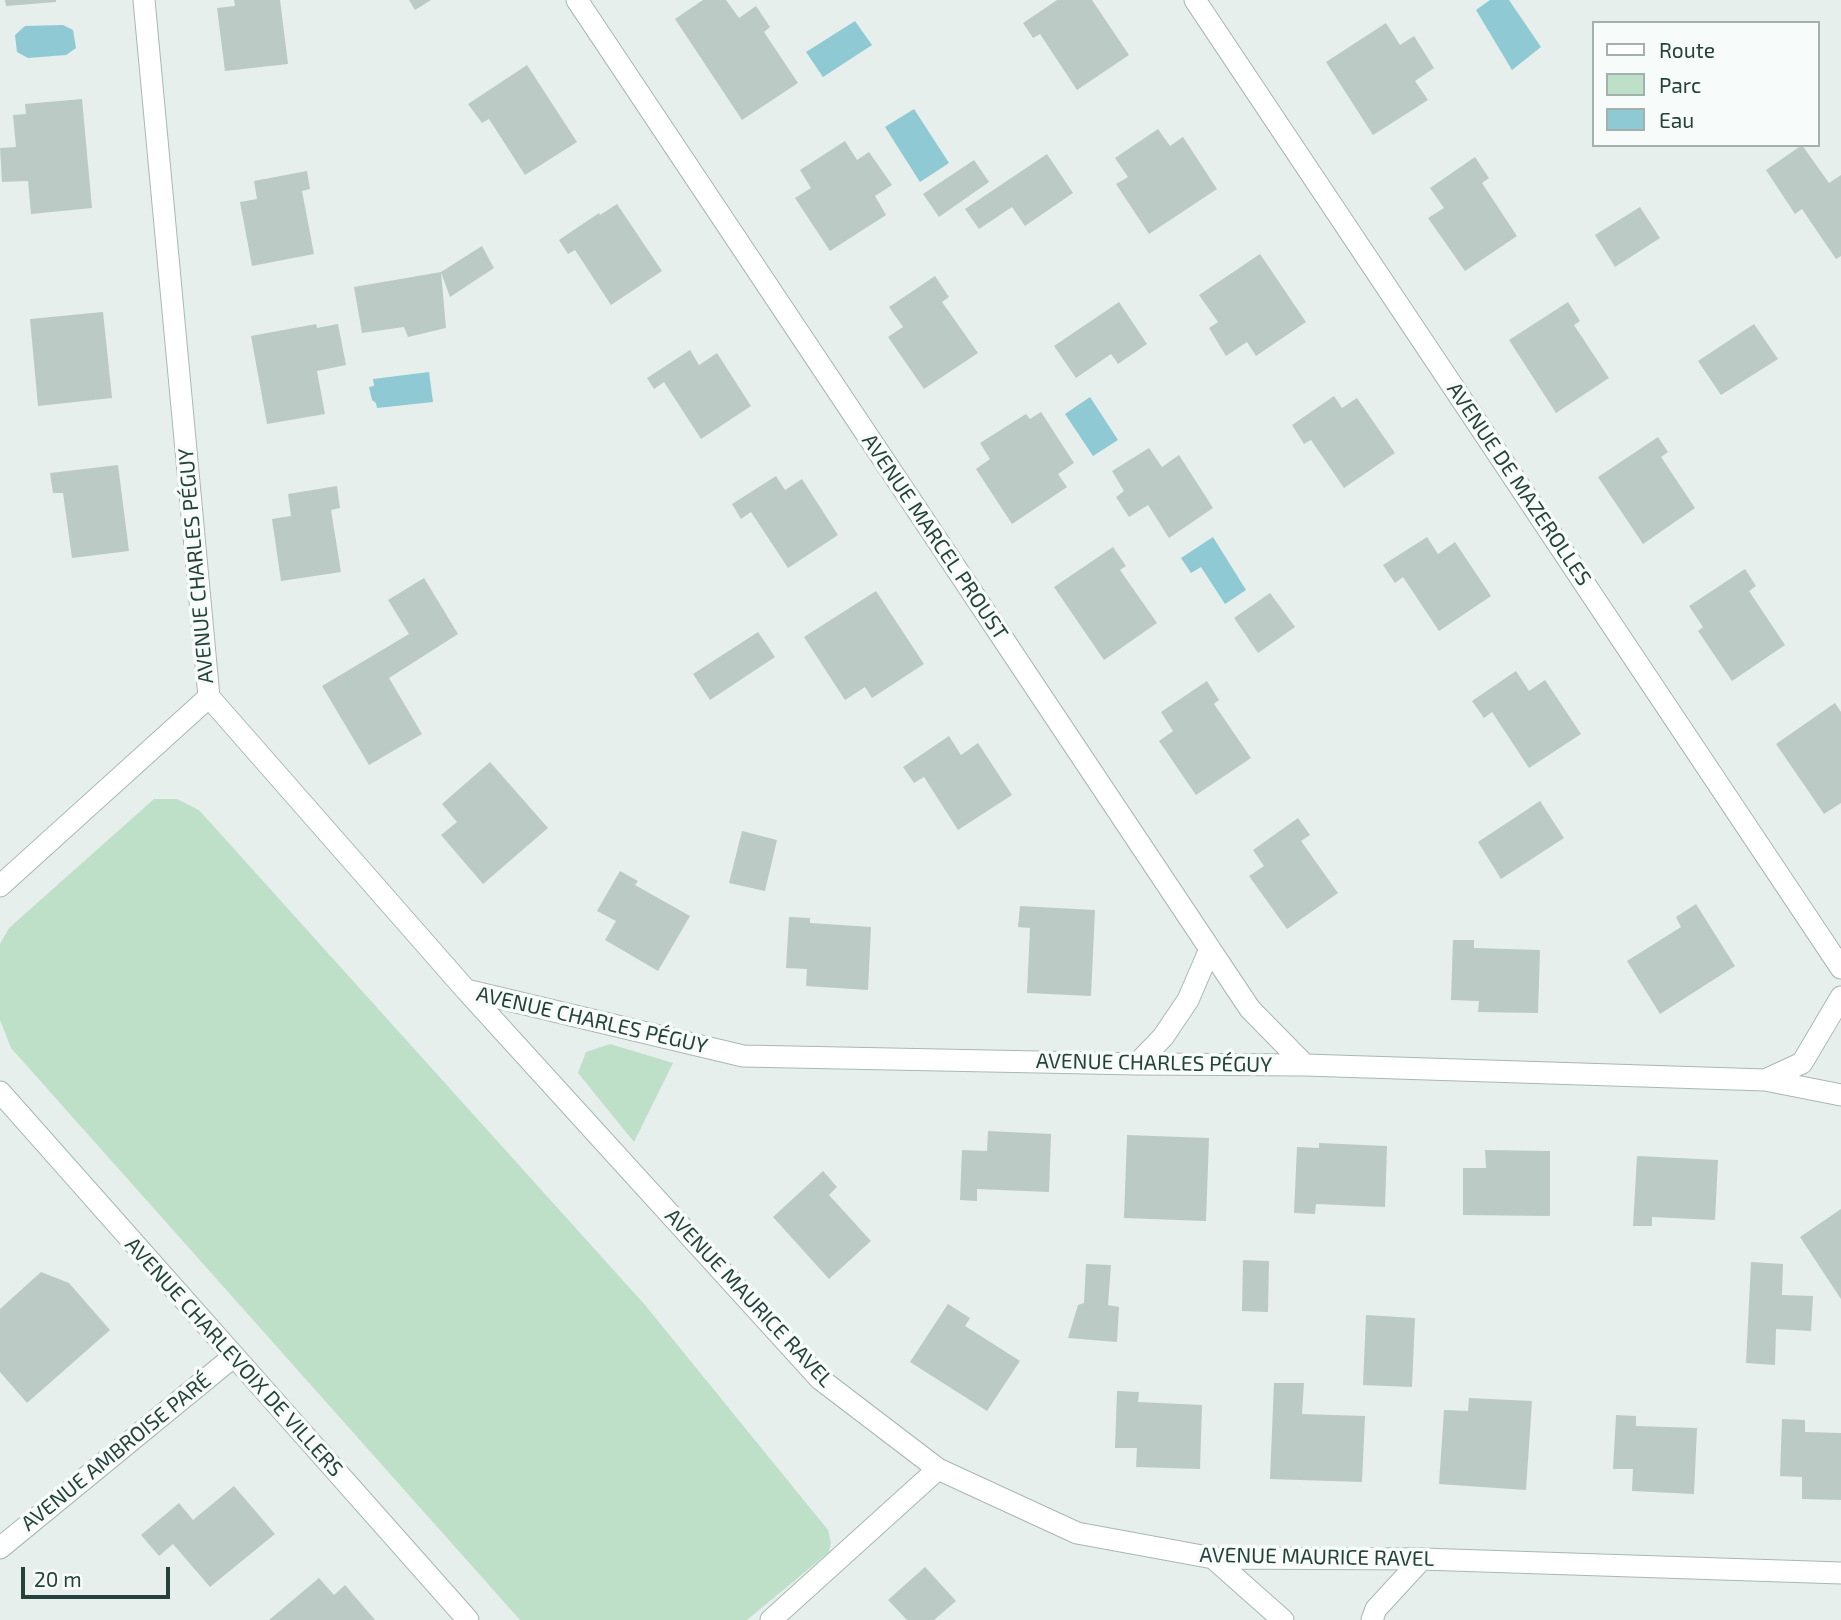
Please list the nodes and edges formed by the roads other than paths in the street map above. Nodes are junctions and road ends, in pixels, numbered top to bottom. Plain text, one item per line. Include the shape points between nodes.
1 (144, 0) edge
2 (577, 0) edge
3 (1195, 0) edge
4 (209, 697) junction
5 (0, 886) edge
6 (1210, 949) junction
7 (1841, 968) edge
8 (466, 990) junction
9 (1841, 997) edge
10 (1137, 1064) junction
11 (1306, 1065) junction
12 (1765, 1080) junction
13 (0, 1092) edge
14 (1841, 1095) edge
15 (233, 1357) junction
16 (938, 1469) junction
17 (0, 1548) edge
18 (1213, 1558) junction
19 (1422, 1559) junction
20 (1841, 1573) edge
21 (468, 1620) edge
22 (771, 1620) edge
23 (1283, 1620) edge
24 (1372, 1620) edge

1 - 4 street, AVENUE CHARLES PÉGUY
2 - 6 street, AVENUE MARCEL PROUST
3 - 7 street, AVENUE DE MAZEROLLES
4 - 5 street
4 - 8 street, AVENUE CHARLES PÉGUY
6 - 10 street via 1188,1000 1163,1037
6 - 11 street, AVENUE MARCEL PROUST via 1250,1009
8 - 10 street, AVENUE CHARLES PÉGUY via 743,1055
8 - 16 street, AVENUE MAURICE RAVEL via 820,1380
9 - 12 street, AVENUE CHARLES PÉGUY via 1802,1063
10 - 11 street, AVENUE CHARLES PÉGUY
11 - 12 street, AVENUE CHARLES PÉGUY
12 - 14 street, AVENUE CHARLES PÉGUY
13 - 15 street, AVENUE CHARLEVOIX DE VILLERS
15 - 17 street, AVENUE AMBROISE PARÉ
15 - 21 street, AVENUE CHARLEVOIX DE VILLERS
16 - 18 street, AVENUE MAURICE RAVEL via 1077,1533
16 - 22 street
18 - 19 street, AVENUE MAURICE RAVEL
18 - 23 street
19 - 20 street, AVENUE MAURICE RAVEL
19 - 24 street via 1376,1609

